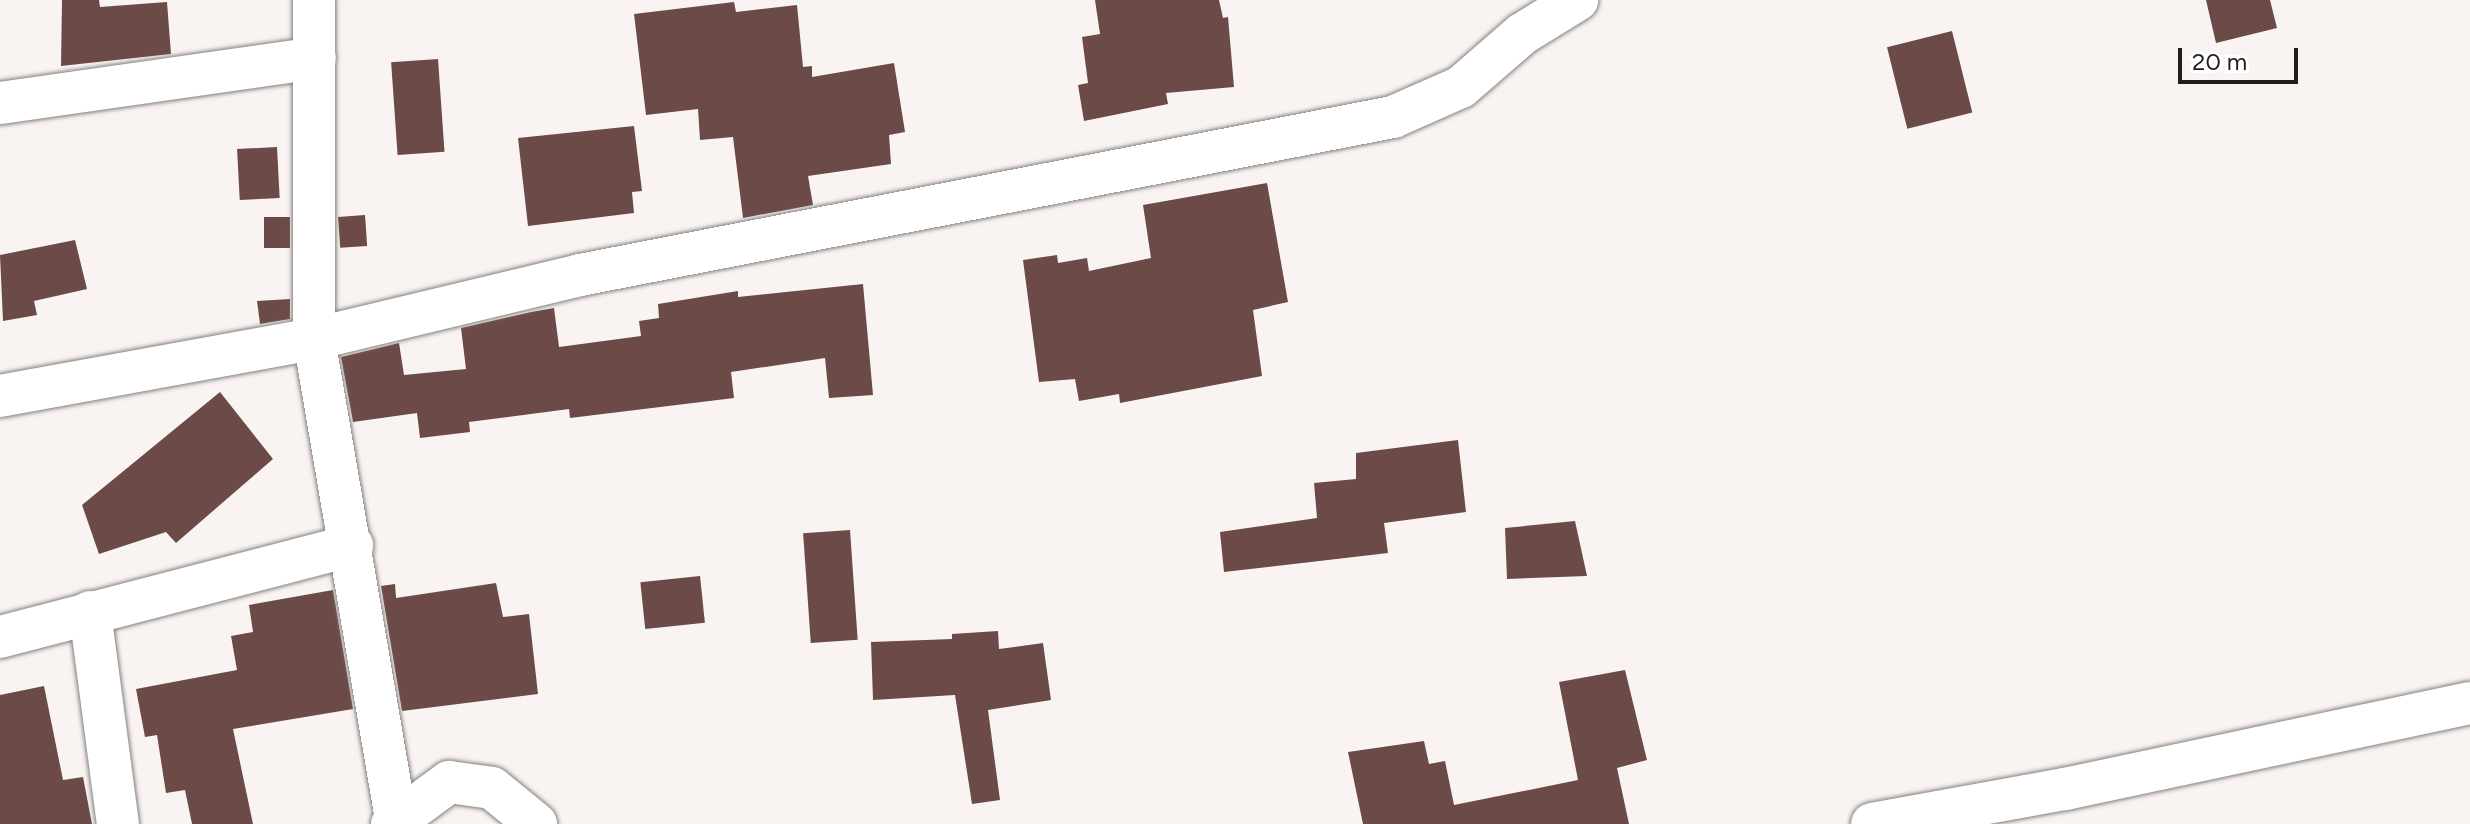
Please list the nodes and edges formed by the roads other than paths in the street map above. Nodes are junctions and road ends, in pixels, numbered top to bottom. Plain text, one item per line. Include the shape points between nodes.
1 (314, 0) edge
2 (1577, 0) edge
3 (315, 58) junction
4 (0, 103) edge
5 (314, 339) junction
6 (0, 396) edge
7 (352, 545) junction
8 (90, 612) junction
9 (0, 637) edge
10 (2470, 703) edge
11 (118, 824) edge
12 (394, 824) edge
13 (536, 824) edge
14 (1872, 824) edge

1 - 3 street
2 - 5 street via 1522,34 1461,87 1393,117 580,275
3 - 4 street
3 - 5 street
5 - 6 street
5 - 7 street
7 - 8 street
7 - 12 street
8 - 9 street
8 - 11 street
10 - 14 street
12 - 13 street via 449,782 492,788

